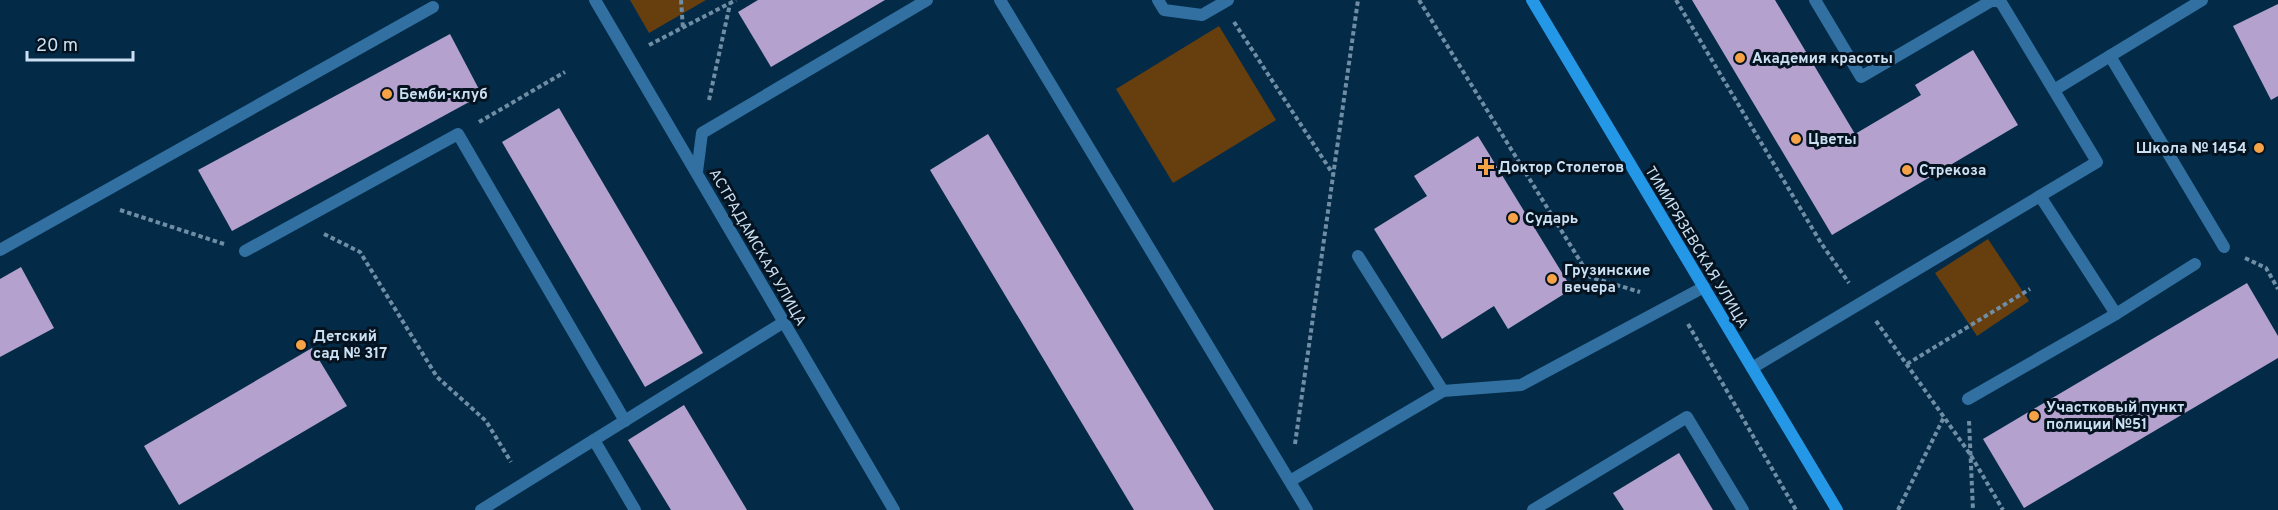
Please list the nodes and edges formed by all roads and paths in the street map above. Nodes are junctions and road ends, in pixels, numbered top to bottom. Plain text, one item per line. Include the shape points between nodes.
1 (596, 0) edge
2 (681, 0) edge
3 (736, 0) edge
4 (927, 0) edge
5 (1000, 0) edge
6 (1158, 0) edge
7 (1358, 0) edge
8 (1419, 0) edge
9 (1532, 0) edge
10 (1676, 0) edge
11 (1815, 0) edge
12 (2202, 0) edge
13 (1225, 2) edge
14 (730, 4) junction
15 (434, 7) dead end
16 (683, 29) junction
17 (649, 45) dead end
18 (2110, 56) junction
19 (565, 72) dead end
20 (2054, 90) junction
21 (702, 132) junction
22 (458, 134) junction
23 (697, 172) junction
24 (1334, 175) junction
25 (2040, 196) junction
26 (89, 200) junction
27 (298, 221) junction
28 (2224, 247) dead end
29 (0, 250) edge
30 (245, 251) joint
31 (1358, 256) dead end
32 (2195, 264) dead end
33 (1704, 287) junction
34 (2030, 289) dead end
35 (1862, 302) junction
36 (1676, 303) junction
37 (2116, 314) junction
38 (784, 322) junction
39 (1906, 364) junction
40 (1752, 368) junction
41 (1443, 391) junction
42 (1968, 399) joint
43 (1944, 417) junction
44 (625, 421) junction
45 (594, 440) junction
46 (1970, 454) junction
47 (1290, 481) junction
48 (524, 483) junction
49 (482, 510) edge
50 (635, 510) edge
51 (894, 510) edge
52 (1307, 510) edge
53 (1533, 510) edge
54 (1743, 510) edge
55 (1796, 510) edge
56 (1837, 510) edge
57 (1898, 510) edge
58 (1973, 510) edge
59 (2004, 510) edge

1 - 23 street, АСТРАДАМСКАЯ УЛИЦА
2 - 16 path
3 - 14 path
4 - 21 street
5 - 47 street
6 - 13 street via 1164,10 1202,15
7 - 24 path
8 - 36 path via 1590,277
9 - 33 main road, ТИМИРЯЗЕВСКАЯ УЛИЦА
10 - 35 path via 1821,243
11 - 20 street via 1861,77 1991,1 1998,1
12 - 18 street
13 - 24 path
14 - 16 path
14 - 21 path
15 - 26 street
16 - 17 path
18 - 20 street
18 - 28 street
19 - 22 path
20 - 25 street via 2097,162
21 - 23 street
22 - 27 street
22 - 44 street
23 - 38 street, АСТРАДАМСКАЯ УЛИЦА
24 - 47 path
25 - 35 street
25 - 37 street
26 - 29 street
26 - 30 path
27 - 30 street
27 - 48 path via 360,252 436,377 486,421
31 - 41 street
32 - 37 street
33 - 36 street
33 - 40 main road, ТИМИРЯЗЕВСКАЯ УЛИЦА
34 - 39 path
35 - 39 path
35 - 40 street
36 - 41 street via 1521,385
36 - 55 path
37 - 42 street
38 - 44 street
38 - 51 street, АСТРАДАМСКАЯ УЛИЦА
39 - 43 path
40 - 56 main road, ТИМИРЯЗЕВСКАЯ УЛИЦА
41 - 47 street
42 - 46 path
43 - 46 path
43 - 57 path
44 - 45 street
45 - 48 street
45 - 50 street
46 - 58 path
46 - 59 path
47 - 52 street
48 - 49 street
53 - 54 street via 1687,417

